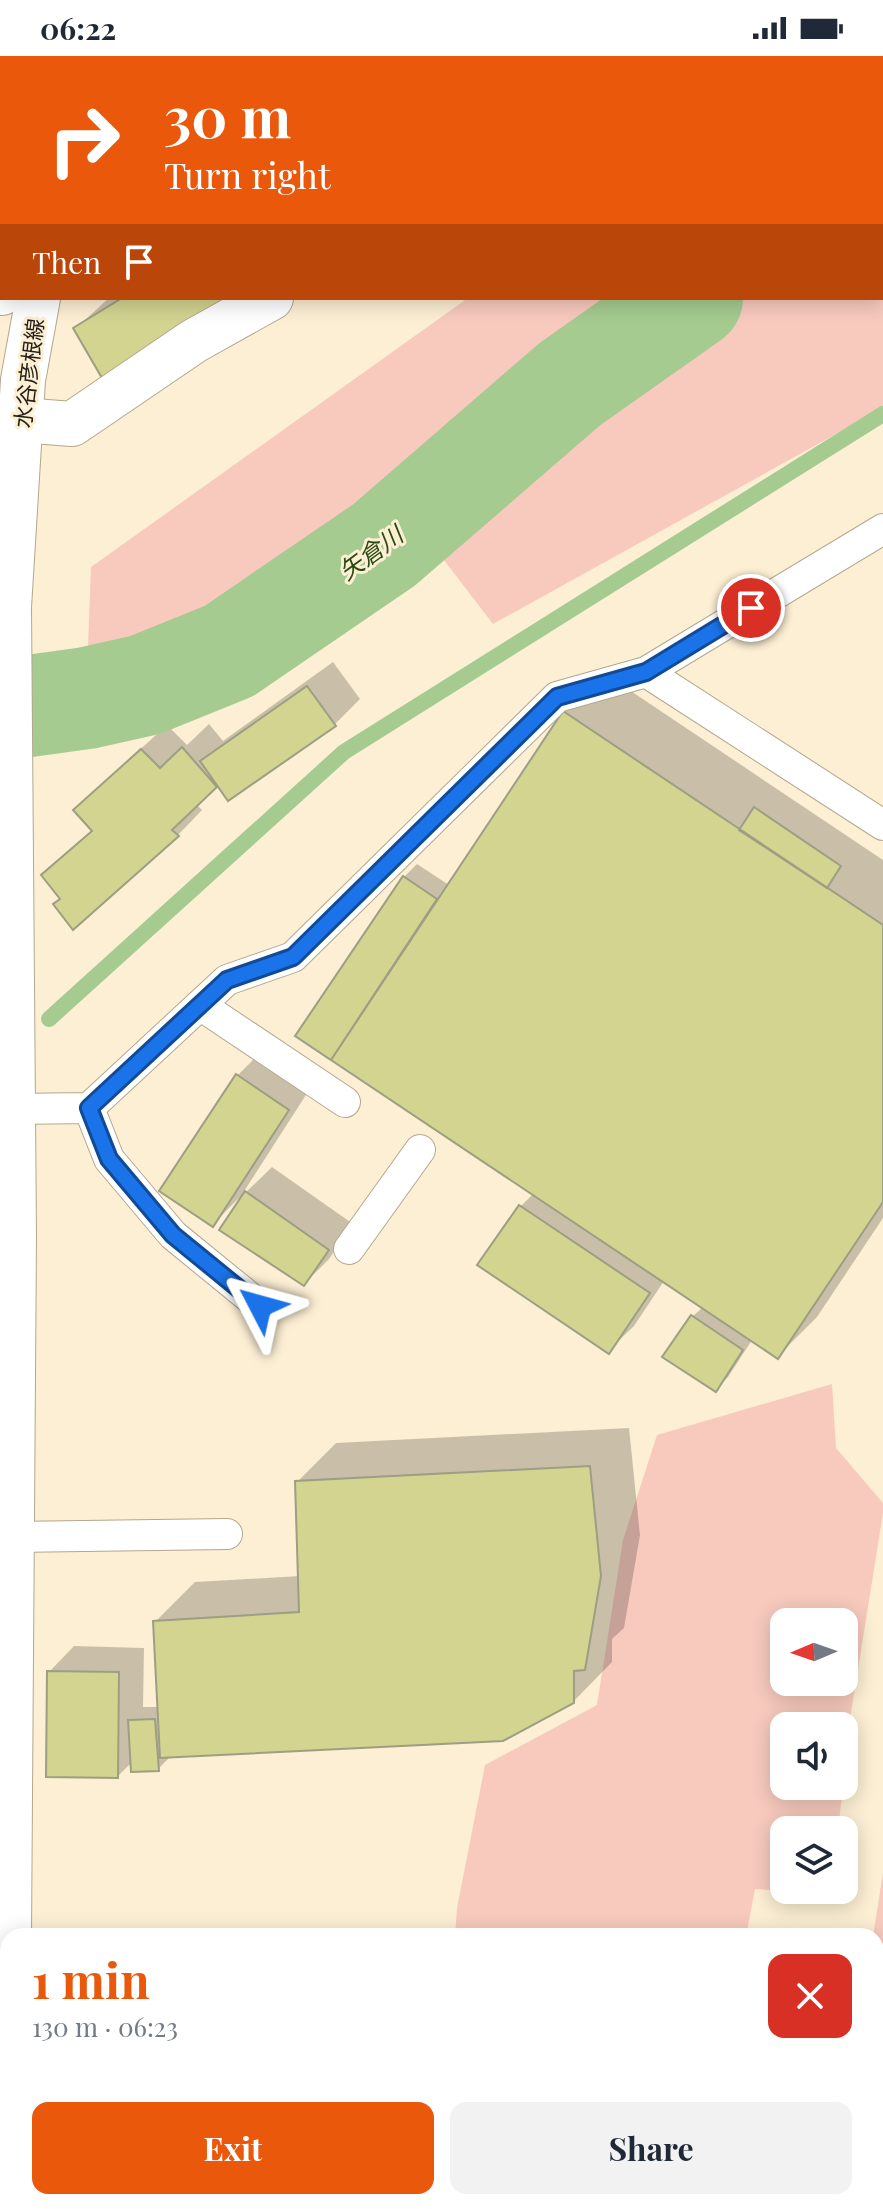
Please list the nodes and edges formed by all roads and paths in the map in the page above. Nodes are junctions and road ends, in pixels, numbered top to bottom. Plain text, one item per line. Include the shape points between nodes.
1 (38, 300) edge
2 (267, 300) edge
3 (21, 420) junction
4 (883, 529) edge
5 (6, 532) edge
6 (646, 672) junction
7 (883, 825) edge
8 (200, 1005) junction
9 (345, 1102) dead end
10 (89, 1108) junction
11 (11, 1109) junction
12 (420, 1150) dead end
13 (349, 1249) dead end
14 (260, 1306) dead end
15 (227, 1534) dead end
16 (12, 1537) junction
17 (9, 1928) edge

1 - 3 main road, 水谷彦根線
2 - 3 main road via 194,341 72,424
3 - 5 main road, 水谷彦根線
4 - 6 lane
5 - 11 main road, 水谷彦根線
6 - 7 lane
6 - 8 lane via 557,697 293,957 227,980
8 - 9 lane
8 - 10 lane
10 - 11 lane
10 - 14 lane via 109,1159 173,1235
11 - 16 main road, 水谷彦根線
12 - 13 lane
15 - 16 lane
16 - 17 main road, 水谷彦根線

